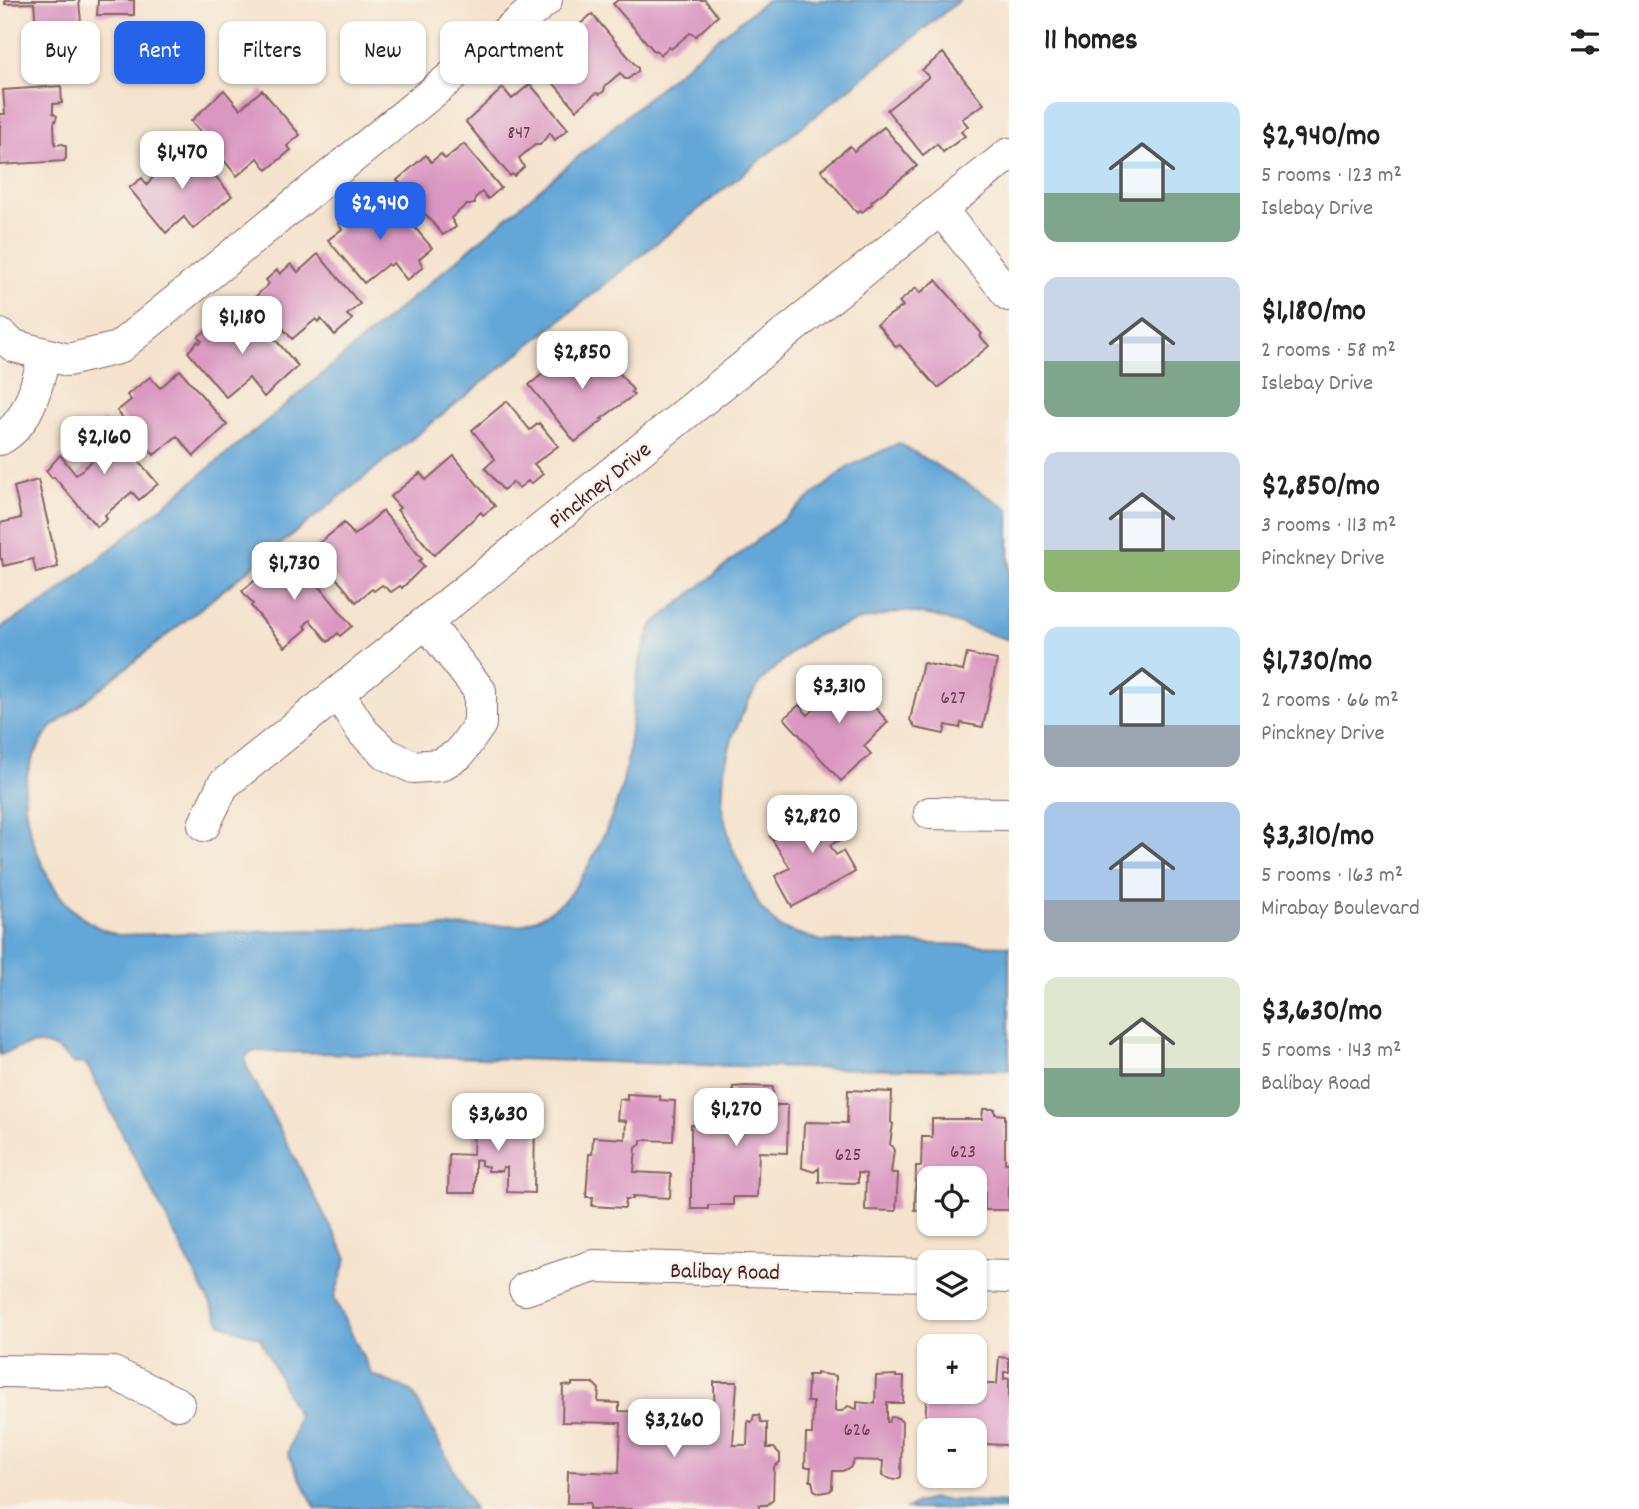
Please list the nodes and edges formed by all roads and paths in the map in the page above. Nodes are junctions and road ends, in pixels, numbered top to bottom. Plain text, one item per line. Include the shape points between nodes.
1 (545, 0) edge
2 (1009, 154) edge
3 (940, 210) junction
4 (1009, 295) edge
5 (0, 335) edge
6 (45, 354) junction
7 (0, 439) edge
8 (426, 622) junction
9 (338, 693) junction
10 (930, 813) dead end
11 (1009, 814) edge
12 (204, 825) dead end
13 (917, 1275) edge
14 (987, 1276) edge
15 (1009, 1277) edge
16 (525, 1289) dead end
17 (0, 1371) edge
18 (178, 1404) dead end

1 - 6 street via 118,348 68,360
2 - 3 street, Pinckney Drive
3 - 4 street
3 - 8 street, Pinckney Drive
5 - 6 street via 14,346
6 - 7 street via 25,413 13,433
8 - 9 street, Pinckney Drive
8 - 9 street via 480,691 480,724 459,754 440,765 413,767 386,754 363,732
9 - 12 street, Pinckney Drive via 223,785
10 - 11 street
13 - 16 street, Balibay Road via 594,1266
14 - 15 street
17 - 18 street via 113,1373

